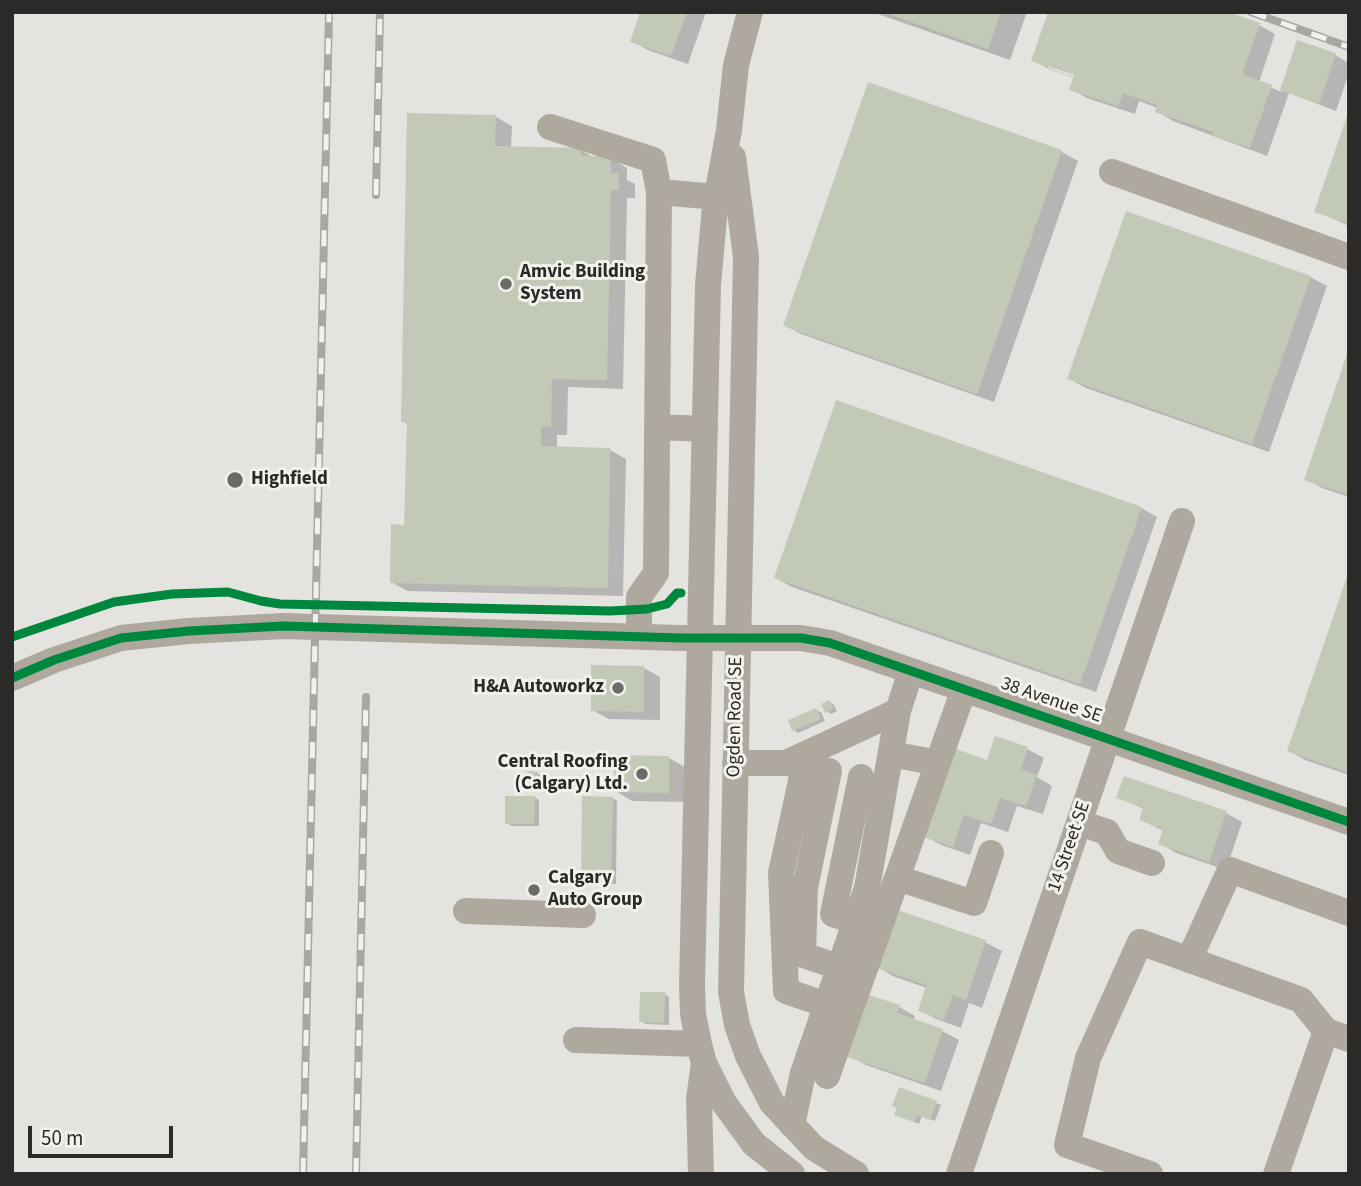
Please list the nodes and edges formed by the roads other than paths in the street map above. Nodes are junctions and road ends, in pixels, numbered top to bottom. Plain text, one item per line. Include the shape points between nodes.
1 (750, 12) edge
2 (550, 127) dead end
3 (729, 130) junction
4 (1112, 172) dead end
5 (659, 192) junction
6 (717, 197) junction
7 (1349, 257) edge
8 (657, 427) junction
9 (705, 429) junction
10 (1182, 521) dead end
11 (639, 636) junction
12 (738, 637) junction
13 (700, 638) junction
14 (911, 671) junction
15 (12, 678) edge
16 (964, 689) junction
17 (897, 719) junction
18 (1107, 739) junction
19 (896, 755) junction
20 (735, 763) junction
21 (938, 763) junction
22 (807, 767) junction
23 (886, 789) junction
24 (1349, 822) edge
25 (1079, 823) junction
26 (991, 853) dead end
27 (1152, 863) dead end
28 (885, 887) junction
29 (466, 911) dead end
30 (1349, 913) edge
31 (583, 915) dead end
32 (855, 921) junction
33 (1189, 960) junction
34 (839, 967) junction
35 (837, 1009) junction
36 (1338, 1035) edge
37 (576, 1040) dead end
38 (702, 1054) junction
39 (827, 1076) dead end
40 (792, 1125) junction
41 (701, 1174) edge
42 (793, 1174) edge
43 (856, 1174) edge
44 (959, 1174) edge
45 (1150, 1174) edge
46 (1276, 1174) edge

1 - 3 street, Ogden Road SE via 736,65
2 - 5 street via 653,160
3 - 6 street, Ogden Road SE
3 - 12 street, Ogden Road SE via 746,257
4 - 7 street
5 - 6 street
5 - 8 street
6 - 9 street, Ogden Road SE via 708,285
8 - 9 street
8 - 11 street via 656,573 639,597
9 - 13 street, Ogden Road SE
10 - 18 street, 14 Street SE
11 - 13 street, 38 Avenue SE
11 - 15 street, 38 Avenue SE via 283,626 189,631 121,639
12 - 13 street, 38 Avenue SE
12 - 14 street, 38 Avenue SE via 830,643
12 - 20 street, Ogden Road SE
13 - 38 street, Ogden Road SE via 692,985
14 - 16 street, 38 Avenue SE
14 - 17 street
16 - 18 street, 38 Avenue SE
16 - 21 street
17 - 19 street
17 - 22 street
18 - 24 street, 38 Avenue SE
18 - 25 street, 14 Street SE
19 - 21 street
19 - 23 street
20 - 22 street
20 - 40 street, Ogden Road SE via 731,992 748,1056 772,1102
21 - 28 street
22 - 23 street
22 - 34 street via 803,954
22 - 35 street via 781,873 786,991
23 - 28 street
23 - 32 street via 833,914
25 - 27 street via 1107,832 1118,852
25 - 44 street, 14 Street SE
26 - 28 street via 974,903
28 - 32 street
28 - 35 street
29 - 31 street
30 - 33 street via 1230,870
32 - 34 street
33 - 36 street via 1301,1000
33 - 45 street via 1140,942 1088,1058 1067,1145
34 - 35 street
35 - 39 street
35 - 40 street via 803,1073
36 - 46 street
37 - 38 street
38 - 41 street
38 - 42 street, Ogden Road SE via 724,1103 754,1144
40 - 43 street, Ogden Road SE via 814,1148

